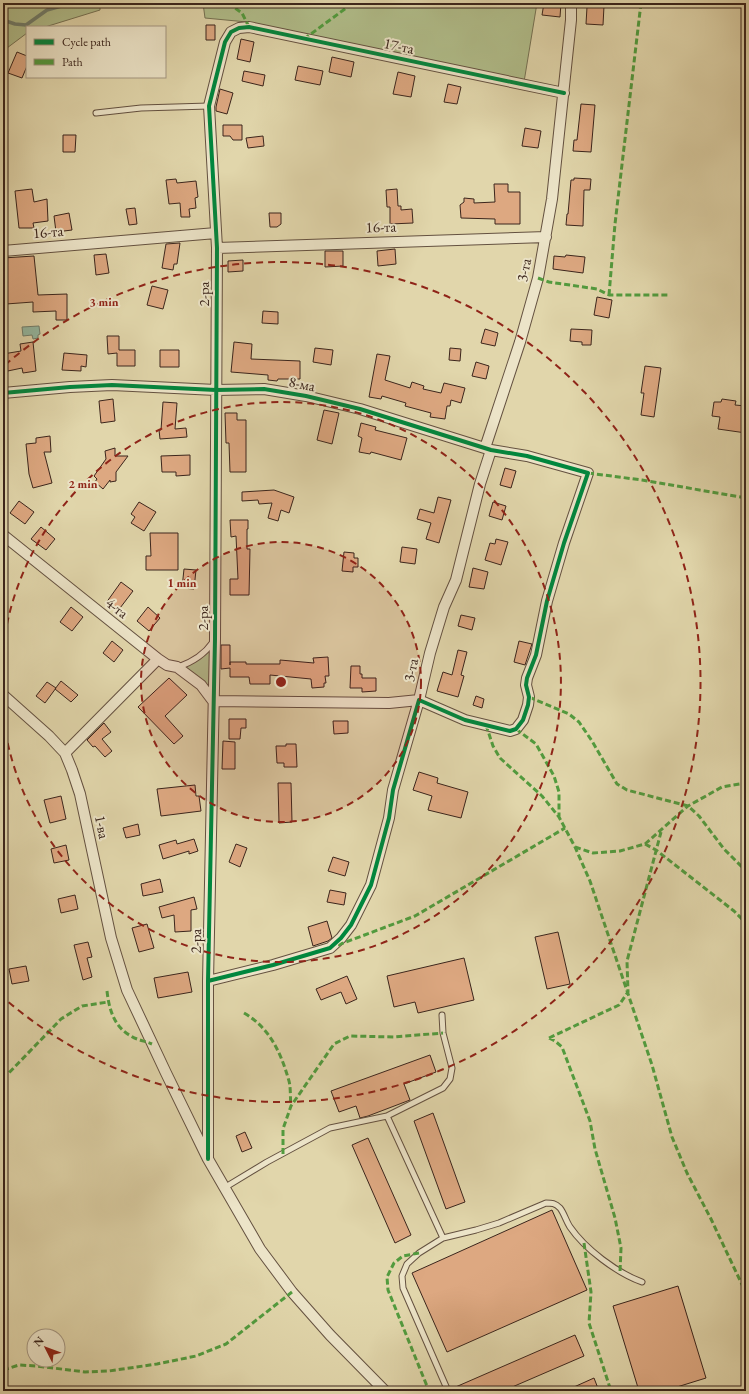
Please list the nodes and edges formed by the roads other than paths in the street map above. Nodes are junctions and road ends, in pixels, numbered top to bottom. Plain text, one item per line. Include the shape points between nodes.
1 (571, 3) edge
2 (231, 32) joint
3 (564, 93) junction
4 (209, 106) junction
5 (96, 113) dead end
6 (216, 233) junction
7 (546, 237) junction
8 (216, 248) junction
9 (3, 251) edge
10 (216, 390) junction
11 (3, 393) edge
12 (488, 449) junction
13 (3, 535) edge
14 (215, 639) junction
15 (158, 659) junction
16 (177, 667) junction
17 (3, 695) edge
18 (419, 700) junction
19 (213, 701) junction
20 (64, 752) junction
21 (208, 981) junction
22 (442, 1015) dead end
23 (387, 1116) junction
24 (208, 1159) junction
25 (224, 1188) junction
26 (443, 1238) junction
27 (642, 1282) dead end
28 (385, 1391) edge
29 (448, 1391) edge

1 - 3 street, 3-та
2 - 3 street, 17-та via 249,27
2 - 4 street, 2-ра via 225,42
3 - 7 street, 3-та
4 - 5 lane via 141,108
4 - 6 street, 2-ра
6 - 8 street, 2-ра
6 - 9 street, 16-та
7 - 8 street, 16-та
7 - 12 street, 3-та via 534,296
8 - 10 street, 2-ра
10 - 11 street, 8-ма via 112,385 70,386
10 - 12 street, 8-ма via 264,389 306,396 360,409
10 - 14 street, 2-ра
12 - 18 street, 3-та via 456,580 444,607
12 - 18 street, 8-ма via 527,456 588,473 547,601 536,655 526,678 529,697 523,720 516,729 510,731 465,720
13 - 15 street, 4-та
14 - 16 lane via 208,650 197,659
14 - 19 street, 2-ра
15 - 16 street, 4-та via 166,665
15 - 20 street
16 - 19 street, 4-та via 201,685
17 - 20 street, 1-ва
18 - 19 street, 3-та via 388,703
18 - 21 street via 393,790 389,818 371,885 341,938 330,948 273,966
19 - 21 street, 2-ра
20 - 24 street, 1-ва via 80,794 111,938 127,990
21 - 24 street, 2-ра
22 - 23 lane via 443,1033 452,1068 450,1079 443,1088
23 - 25 lane via 330,1128
23 - 26 lane
24 - 25 street, 1-ва
25 - 28 street, 1-ва via 260,1249 292,1292
26 - 27 lane via 499,1223 546,1203 554,1203 584,1243 620,1272
26 - 29 lane via 418,1253 407,1264 402,1276 403,1288

